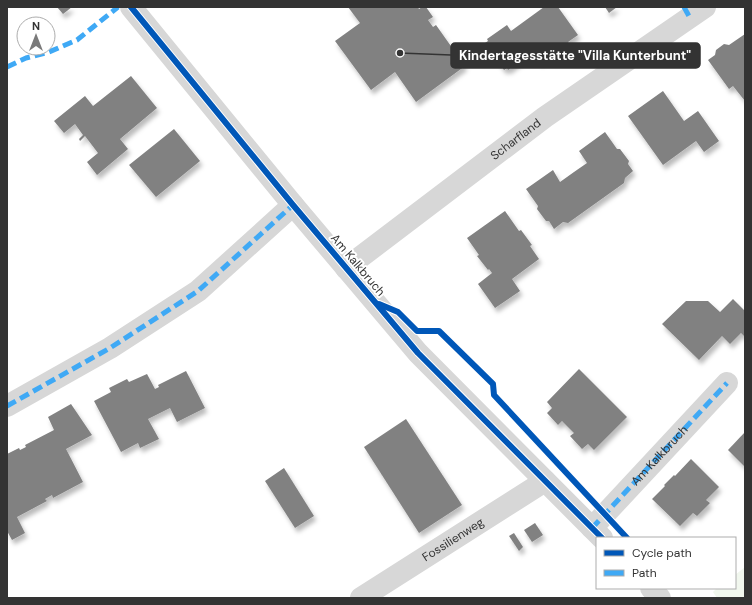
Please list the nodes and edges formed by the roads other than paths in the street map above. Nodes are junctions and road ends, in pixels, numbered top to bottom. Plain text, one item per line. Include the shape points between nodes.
1 (131, 7) edge
2 (693, 11) edge
3 (293, 205) junction
4 (346, 268) junction
5 (728, 383) dead end
6 (7, 406) edge
7 (545, 481) junction
8 (596, 533) edge
9 (652, 589) edge
10 (361, 598) edge
11 (660, 598) edge

1 - 3 street, Am Kalkbruch
2 - 4 street, Scharfland via 545,117
3 - 4 street, Am Kalkbruch
3 - 6 street via 198,291 110,348
4 - 7 street, Am Kalkbruch via 418,352
5 - 8 street, Am Kalkbruch
7 - 8 street, Am Kalkbruch
7 - 10 street, Fossilienweg
9 - 11 street

